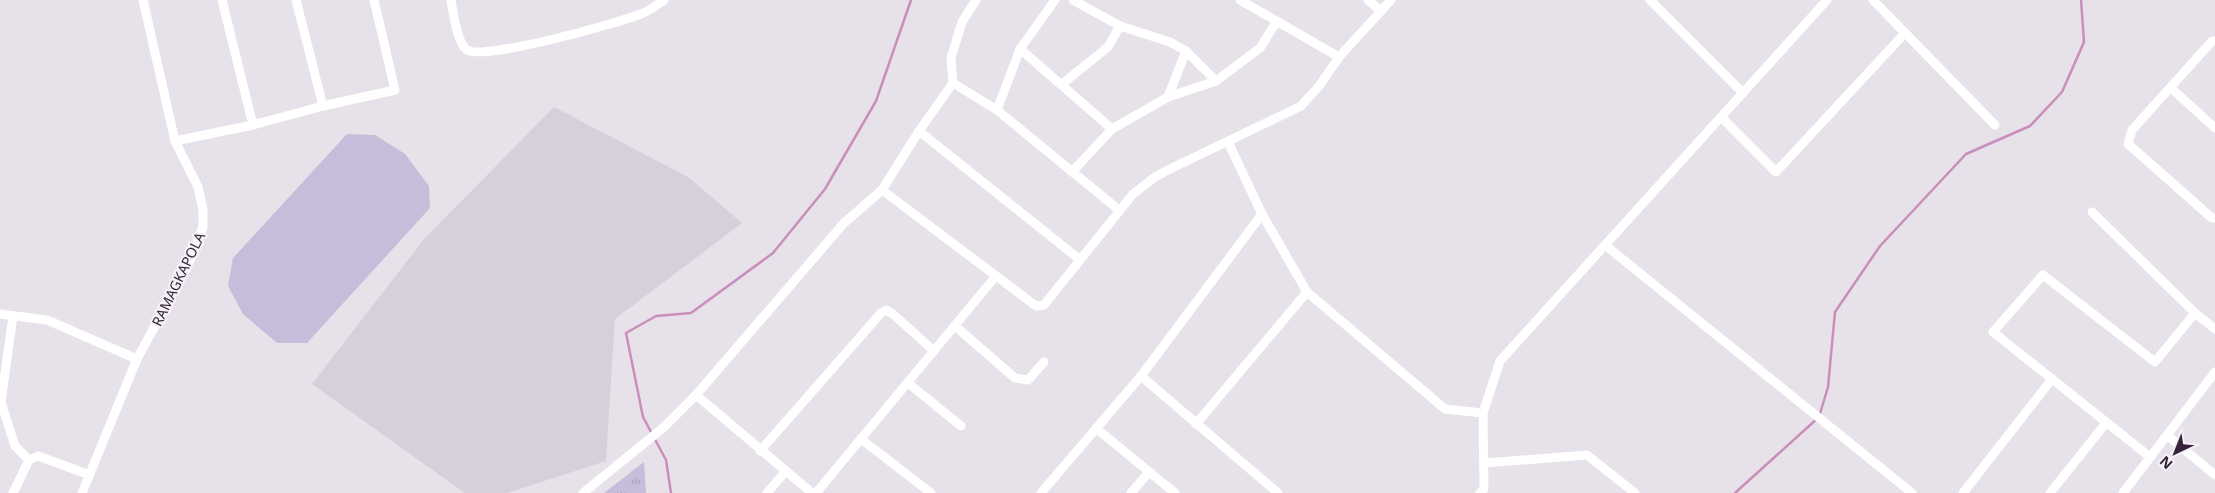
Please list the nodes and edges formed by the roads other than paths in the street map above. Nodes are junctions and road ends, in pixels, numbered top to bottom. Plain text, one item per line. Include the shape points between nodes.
1 (143, 0) edge
2 (222, 0) edge
3 (296, 0) edge
4 (374, 0) edge
5 (451, 0) edge
6 (664, 0) edge
7 (976, 0) edge
8 (1056, 0) edge
9 (1072, 0) edge
10 (1240, 0) edge
11 (1368, 0) edge
12 (1391, 0) edge
13 (1650, 0) edge
14 (1827, 0) edge
15 (1873, 0) edge
16 (1381, 11) junction
17 (1277, 21) junction
18 (1120, 26) junction
19 (1905, 33) junction
20 (2215, 41) edge
21 (1020, 49) junction
22 (1186, 51) junction
23 (1338, 56) junction
24 (1216, 81) junction
25 (953, 83) junction
26 (1062, 84) junction
27 (2171, 88) junction
28 (1743, 93) junction
29 (1168, 97) junction
30 (323, 106) junction
31 (997, 110) junction
32 (1721, 117) junction
33 (253, 125) junction
34 (1995, 125) dead end
35 (2215, 128) edge
36 (1112, 129) junction
37 (919, 131) junction
38 (175, 141) junction
39 (1228, 142) junction
40 (1072, 172) junction
41 (882, 190) junction
42 (1120, 210) junction
43 (2092, 212) dead end
44 (1262, 214) junction
45 (2215, 218) edge
46 (1605, 245) junction
47 (1079, 259) junction
48 (995, 277) junction
49 (1307, 292) junction
50 (2194, 313) junction
51 (0, 314) edge
52 (13, 316) junction
53 (954, 326) junction
54 (2215, 329) edge
55 (934, 351) junction
56 (137, 359) junction
57 (1044, 362) dead end
58 (2215, 372) edge
59 (1141, 376) junction
60 (2052, 379) junction
61 (908, 383) junction
62 (696, 395) junction
63 (1483, 413) junction
64 (2106, 423) junction
65 (1196, 424) junction
66 (961, 426) dead end
67 (1097, 429) junction
68 (2168, 436) junction
69 (861, 439) junction
70 (760, 451) junction
71 (2150, 457) junction
72 (29, 460) junction
73 (1484, 462) junction
74 (786, 471) junction
75 (1149, 472) junction
76 (2215, 474) edge
77 (90, 475) junction
78 (13, 493) edge
79 (82, 493) edge
80 (583, 493) edge
81 (768, 493) edge
82 (812, 493) edge
83 (816, 493) edge
84 (932, 493) edge
85 (1041, 493) edge
86 (1131, 493) edge
87 (1175, 493) edge
88 (1278, 493) edge
89 (1480, 493) edge
90 (1635, 493) edge
91 (1912, 493) edge
92 (1963, 493) edge
93 (2050, 493) edge
94 (2123, 493) edge

1 - 38 street, RAMAGKAPOLA
2 - 33 street
3 - 30 street
4 - 30 street via 395,90
5 - 6 street via 460,39 466,50 476,54 521,47 643,13
7 - 25 street via 962,22 951,58
8 - 21 street
9 - 18 street
10 - 17 street
11 - 16 street
12 - 16 street
13 - 28 street
14 - 28 street
15 - 19 street
16 - 23 street
17 - 23 street
17 - 24 street via 1260,48
18 - 22 street via 1170,42
18 - 26 street via 1108,47
19 - 32 street via 1776,172
19 - 34 street
20 - 27 street
21 - 26 street
21 - 31 street
22 - 24 street
22 - 29 street
23 - 39 street via 1320,85 1301,106
24 - 29 street
25 - 31 street
25 - 37 street
26 - 36 street
27 - 35 street
27 - 45 street via 2132,130 2128,144
28 - 32 street
29 - 36 street
30 - 33 street
31 - 40 street
32 - 46 street
33 - 38 street
36 - 40 street
37 - 41 street
37 - 47 street
38 - 56 street, RAMAGKAPOLA via 198,187 204,228
39 - 42 street via 1155,177 1133,194
39 - 44 street
40 - 42 street
41 - 48 street
41 - 62 street via 844,223
42 - 47 street
43 - 50 street
44 - 49 street
44 - 59 street
46 - 63 street via 1500,361
46 - 91 street
47 - 48 street via 1041,306 1031,303
48 - 53 street
49 - 63 street via 1445,409
49 - 65 street
50 - 54 street
50 - 60 street via 2155,362 2044,275 1994,332
51 - 52 street
52 - 56 street via 55,323
52 - 72 street via 1,402 15,446
53 - 55 street
53 - 57 street via 1015,378 1028,380
55 - 61 street
55 - 70 street via 886,310
56 - 77 street, RAMAGKAPOLA
58 - 68 street
59 - 65 street
59 - 67 street
60 - 64 street
60 - 92 street
61 - 66 street
61 - 69 street
62 - 70 street
62 - 80 street via 663,428
63 - 73 street
64 - 71 street
64 - 93 street
65 - 88 street
67 - 75 street
67 - 85 street
68 - 71 street
68 - 76 street
69 - 83 street
69 - 84 street
70 - 74 street
71 - 94 street
72 - 77 street via 38,456
72 - 78 street
73 - 89 street via 1484,489
73 - 90 street via 1587,456
74 - 81 street
74 - 82 street
75 - 86 street
75 - 87 street
77 - 79 street, RAMAGKAPOLA

